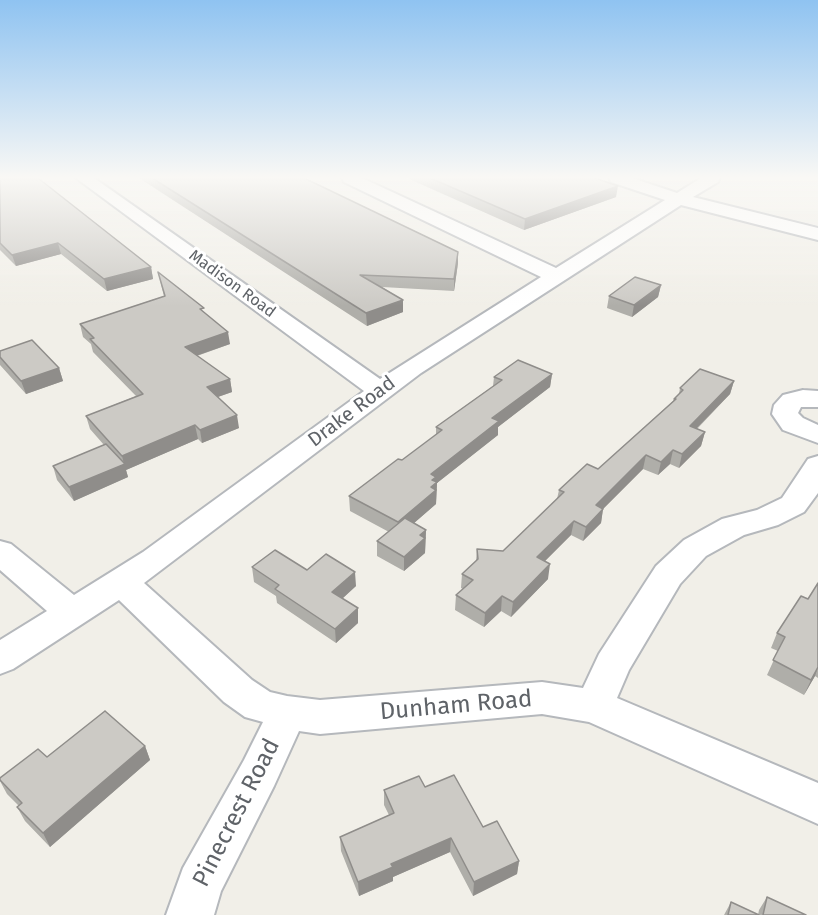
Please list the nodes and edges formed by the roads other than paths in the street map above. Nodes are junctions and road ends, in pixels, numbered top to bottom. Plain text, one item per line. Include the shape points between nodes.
1 (144, 221) edge
2 (441, 221) edge
3 (644, 221) edge
4 (765, 221) edge
5 (818, 234) edge
6 (556, 276) junction
7 (380, 391) junction
8 (818, 399) edge
9 (817, 445) edge
10 (0, 552) edge
11 (121, 582) junction
12 (72, 613) junction
13 (0, 659) edge
14 (594, 706) junction
15 (287, 713) junction
16 (818, 804) edge
17 (190, 915) edge

1 - 7 street, Madison Road
2 - 6 street
3 - 6 street, Drake Road
4 - 5 street
6 - 7 street, Drake Road
7 - 11 street, Drake Road
8 - 9 street via 792,401 785,414
9 - 14 street via 806,488 793,505 768,518 733,527 695,548 668,575 612,665
10 - 12 street
11 - 12 street, Drake Road
11 - 15 street, Dunham Road via 238,691 259,705
12 - 13 street, Drake Road
14 - 15 street, Dunham Road via 542,698 320,717
14 - 16 street, Dunham Road
15 - 17 street, Pinecrest Road via 199,884

